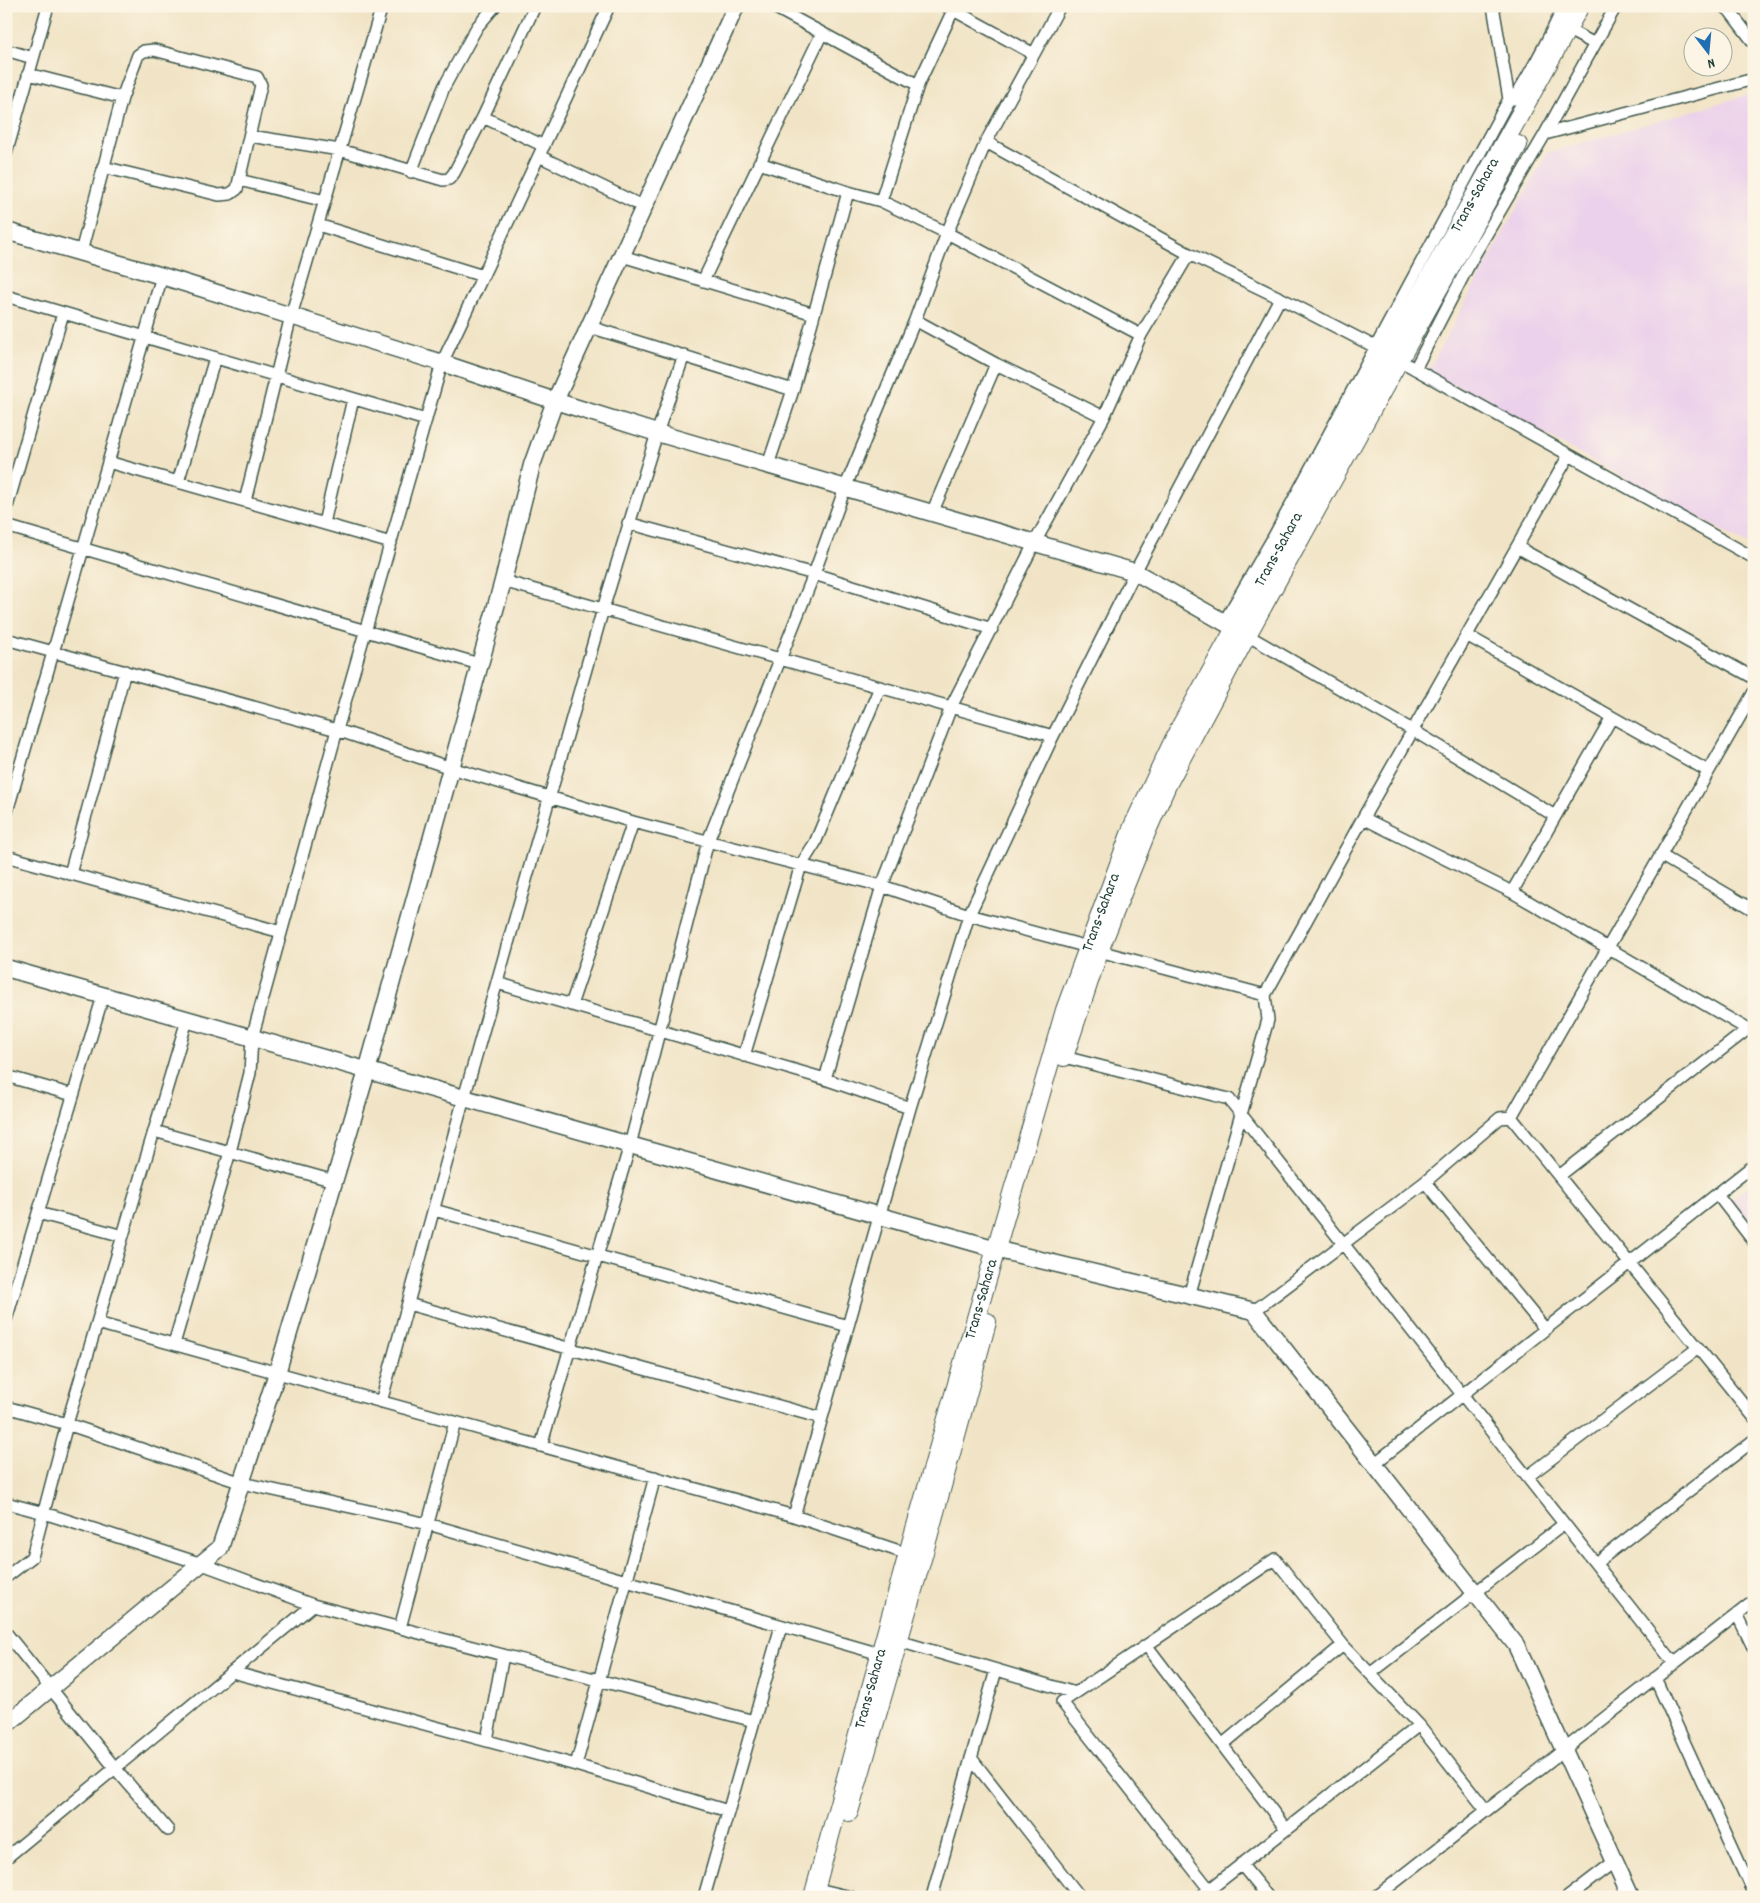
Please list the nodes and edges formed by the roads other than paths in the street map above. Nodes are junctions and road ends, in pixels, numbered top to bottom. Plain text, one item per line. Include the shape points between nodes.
1 (48, 6) edge
2 (382, 6) edge
3 (495, 6) edge
4 (534, 6) edge
5 (609, 6) edge
6 (736, 6) edge
7 (772, 6) edge
8 (1060, 6) edge
9 (1493, 6) edge
10 (1564, 6) edge
11 (1580, 6) edge
12 (1591, 6) edge
13 (1616, 6) edge
14 (951, 8) edge
15 (1728, 8) edge
16 (822, 33) junction
17 (1576, 34) junction
18 (1754, 43) edge
19 (1595, 44) junction
20 (6, 50) edge
21 (1034, 54) junction
22 (33, 58) junction
23 (28, 74) junction
24 (1754, 79) edge
25 (918, 85) junction
26 (122, 98) junction
27 (1509, 99) junction
28 (483, 117) junction
29 (1545, 134) junction
30 (250, 136) junction
31 (986, 142) junction
32 (340, 150) junction
33 (541, 151) junction
34 (6, 154) edge
35 (759, 163) junction
36 (103, 167) junction
37 (411, 172) junction
38 (239, 180) junction
39 (848, 192) junction
40 (881, 200) junction
41 (325, 201) junction
42 (644, 207) junction
43 (318, 225) junction
44 (6, 231) edge
45 (947, 233) junction
46 (80, 252) junction
47 (1190, 254) junction
48 (622, 256) junction
49 (162, 276) junction
50 (483, 276) junction
51 (703, 281) junction
52 (6, 296) edge
53 (1280, 298) junction
54 (63, 313) junction
55 (814, 314) junction
56 (291, 316) junction
57 (915, 320) junction
58 (590, 326) junction
59 (1141, 335) junction
60 (144, 337) junction
61 (1387, 354) junction
62 (684, 355) junction
63 (215, 358) junction
64 (442, 363) junction
65 (996, 364) junction
66 (1416, 369) junction
67 (276, 376) junction
68 (793, 390) junction
69 (353, 399) junction
70 (554, 402) junction
71 (1104, 417) junction
72 (426, 420) junction
73 (657, 433) junction
74 (1569, 455) junction
75 (108, 462) junction
76 (768, 465) junction
77 (178, 482) junction
78 (845, 488) junction
79 (245, 501) junction
80 (6, 510) edge
81 (932, 513) junction
82 (324, 523) junction
83 (628, 523) junction
84 (6, 526) edge
85 (391, 542) junction
86 (1035, 542) junction
87 (1517, 547) junction
88 (83, 548) junction
89 (1754, 558) edge
90 (1135, 572) junction
91 (814, 574) junction
92 (502, 580) junction
93 (603, 609) junction
94 (1235, 628) junction
95 (992, 629) junction
96 (365, 631) junction
97 (1468, 636) junction
98 (6, 639) edge
99 (54, 650) junction
100 (781, 659) junction
101 (479, 664) junction
102 (125, 670) junction
103 (1754, 678) edge
104 (880, 687) junction
105 (1754, 692) edge
106 (951, 707) junction
107 (1612, 717) junction
108 (337, 730) junction
109 (1414, 731) junction
110 (1053, 736) junction
111 (450, 768) junction
112 (1708, 771) junction
113 (550, 798) junction
114 (6, 815) edge
115 (1555, 816) junction
116 (1363, 818) junction
117 (633, 822) junction
118 (708, 841) junction
119 (1660, 855) junction
120 (6, 856) edge
121 (801, 865) junction
122 (70, 874) junction
123 (882, 886) junction
124 (1512, 892) junction
125 (1754, 910) edge
126 (969, 915) junction
127 (281, 932) junction
128 (1093, 949) junction
129 (1607, 949) junction
130 (6, 968) edge
131 (497, 983) junction
132 (1265, 995) junction
133 (103, 996) junction
134 (570, 1005) junction
135 (187, 1020) junction
136 (660, 1031) junction
137 (1751, 1031) edge
138 (252, 1038) junction
139 (744, 1056) junction
140 (1064, 1057) junction
141 (367, 1071) junction
142 (6, 1076) edge
143 (825, 1079) junction
144 (1051, 1083) junction
145 (73, 1095) junction
146 (464, 1098) junction
147 (910, 1108) junction
148 (1241, 1116) junction
149 (1511, 1117) junction
150 (154, 1131) junction
151 (630, 1145) junction
152 (230, 1152) junction
153 (1754, 1165) edge
154 (1559, 1176) junction
155 (334, 1182) junction
156 (1425, 1182) junction
157 (1717, 1194) junction
158 (434, 1210) junction
159 (38, 1213) junction
160 (880, 1216) junction
161 (123, 1236) junction
162 (1754, 1242) edge
163 (1343, 1244) junction
164 (1001, 1251) junction
165 (597, 1257) junction
166 (1629, 1263) junction
167 (1189, 1296) junction
168 (408, 1304) junction
169 (1254, 1311) junction
170 (6, 1319) edge
171 (97, 1323) junction
172 (848, 1326) junction
173 (1545, 1329) junction
174 (174, 1344) junction
175 (1698, 1348) junction
176 (570, 1349) junction
177 (277, 1373) junction
178 (1462, 1394) junction
179 (381, 1402) junction
180 (6, 1407) edge
181 (1754, 1417) edge
182 (822, 1418) junction
183 (455, 1422) junction
184 (67, 1424) junction
185 (1754, 1440) edge
186 (541, 1446) junction
187 (1374, 1464) junction
188 (655, 1477) junction
189 (1528, 1477) junction
190 (242, 1483) junction
191 (6, 1503) edge
192 (930, 1505) junction
193 (44, 1513) junction
194 (794, 1516) junction
195 (428, 1524) junction
196 (1564, 1524) junction
197 (908, 1554) junction
198 (1596, 1563) junction
199 (202, 1564) junction
200 (6, 1577) edge
201 (626, 1581) junction
202 (1475, 1593) junction
203 (1754, 1601) edge
204 (312, 1605) junction
205 (1737, 1614) junction
206 (781, 1626) junction
207 (400, 1628) junction
208 (6, 1633) edge
209 (892, 1639) junction
210 (1343, 1645) junction
211 (1146, 1646) junction
212 (1754, 1649) edge
213 (503, 1655) junction
214 (886, 1656) junction
215 (1674, 1663) junction
216 (996, 1670) junction
217 (232, 1672) junction
218 (1371, 1673) junction
219 (1655, 1678) junction
220 (599, 1680) junction
221 (52, 1688) junction
222 (1075, 1693) junction
223 (754, 1720) junction
224 (6, 1725) edge
225 (1419, 1725) junction
226 (487, 1740) junction
227 (1222, 1745) junction
228 (1563, 1750) junction
229 (971, 1758) junction
230 (576, 1765) junction
231 (115, 1768) junction
232 (1486, 1810) junction
233 (728, 1811) junction
234 (1286, 1829) junction
235 (168, 1830) dead end
236 (6, 1858) edge
237 (1614, 1860) junction
238 (1241, 1864) junction
239 (1209, 1889) junction
240 (821, 1895) edge
241 (1754, 1895) edge
242 (704, 1897) edge
243 (852, 1897) edge
244 (932, 1897) edge
245 (1080, 1897) edge
246 (1200, 1897) edge
247 (1268, 1897) edge
248 (1376, 1897) edge
249 (1568, 1897) edge
250 (1631, 1897) edge

1 - 22 street
2 - 32 street
3 - 37 street via 477,27 444,87
4 - 28 street
5 - 33 street
6 - 42 street
7 - 16 street
8 - 21 street
9 - 27 street
10 - 27 street via 1526,80 1514,99
11 - 61 main road, Trans-Sahara
12 - 17 main road, Trans-Sahara
13 - 19 street
14 - 21 street
14 - 25 street
15 - 18 street
16 - 25 street
16 - 35 street
17 - 19 street
17 - 61 main road, Trans-Sahara via 1520,140
19 - 29 street
20 - 22 street
21 - 31 street
22 - 23 street
23 - 26 street
23 - 34 street
24 - 29 street
25 - 40 street
26 - 30 street via 138,55 144,51 154,50 257,77 261,85
26 - 36 street
27 - 61 street
28 - 33 street
28 - 37 street via 449,179
29 - 66 street via 1473,257
30 - 32 street
30 - 38 street
31 - 45 street
31 - 47 street
32 - 37 street
32 - 41 street
33 - 42 street
33 - 50 street
35 - 39 street
35 - 51 street
36 - 38 street via 219,195 237,190
36 - 46 street
38 - 41 street
39 - 40 street
39 - 55 street
40 - 45 street
41 - 43 street
42 - 48 street
43 - 50 street
43 - 56 street
44 - 46 street
45 - 57 street
45 - 59 street
46 - 49 street
47 - 53 street
47 - 59 street
48 - 51 street
48 - 58 street
49 - 56 street
49 - 60 street
50 - 64 street
51 - 55 street
52 - 54 street
53 - 61 street
53 - 90 street
54 - 60 street
54 - 80 street
55 - 68 street
56 - 64 street
56 - 67 street
57 - 65 street
57 - 78 street
58 - 62 street
58 - 70 street
59 - 71 street
60 - 63 street
60 - 75 street
61 - 66 street
61 - 94 main road, Trans-Sahara
61 - 94 street via 1273,538
62 - 68 street
62 - 73 street
63 - 67 street
63 - 77 street
64 - 70 street
64 - 72 street
65 - 71 street
65 - 81 street
66 - 74 street
67 - 69 street
67 - 79 street
68 - 76 street
69 - 72 street
69 - 82 street
70 - 73 street
70 - 92 street via 532,466
71 - 86 street
72 - 85 street
73 - 76 street
73 - 83 street
74 - 87 street
74 - 89 street
75 - 77 street
75 - 88 street
76 - 78 street
77 - 79 street
78 - 81 street
78 - 91 street
79 - 82 street
81 - 86 street
82 - 85 street
83 - 91 street
83 - 93 street
84 - 88 street
85 - 96 street
86 - 90 street
86 - 95 street
87 - 97 street
87 - 103 street
88 - 96 street
88 - 99 street
90 - 94 street
90 - 110 street
91 - 95 street
91 - 100 street
92 - 93 street
92 - 101 street
93 - 100 street
93 - 113 street
94 - 109 street
94 - 128 main road, Trans-Sahara
95 - 106 street
96 - 101 street
96 - 108 street
97 - 107 street
97 - 109 street
98 - 99 street
99 - 102 street
99 - 114 street
100 - 104 street
100 - 118 street
101 - 111 street
102 - 108 street
102 - 122 street
104 - 106 street
104 - 121 street via 815,843
105 - 112 street
106 - 110 street
106 - 123 street
107 - 112 street
107 - 115 street
108 - 111 street
108 - 127 street
109 - 115 street
109 - 116 street
110 - 126 street
111 - 113 street
111 - 141 street
112 - 119 street
113 - 117 street
113 - 131 street
115 - 124 street
116 - 124 street
116 - 132 street
117 - 118 street
117 - 134 street
118 - 121 street
118 - 136 street
119 - 125 street
119 - 129 street
120 - 122 street
121 - 123 street
121 - 139 street
122 - 127 street
123 - 126 street
123 - 143 street
124 - 129 street
126 - 128 street
126 - 147 street
127 - 138 street
128 - 132 street
128 - 140 main road, Trans-Sahara
128 - 144 main road, Trans-Sahara via 1065,1010
129 - 137 street
129 - 149 street
130 - 133 street
131 - 134 street
131 - 146 street
132 - 148 street via 1268,1020
133 - 135 street
133 - 145 street
134 - 136 street
135 - 138 street
135 - 150 street
136 - 139 street
136 - 151 street
137 - 154 street
138 - 141 street
138 - 152 street via 250,1073
139 - 143 street
140 - 144 main road, Trans-Sahara
140 - 148 street via 1229,1099
141 - 146 street
141 - 155 street
142 - 145 street
143 - 147 street
144 - 164 main road, Trans-Sahara
145 - 159 street
146 - 151 street
146 - 158 street
147 - 160 street
148 - 163 street
148 - 167 street
149 - 154 street
149 - 156 street via 1500,1118
150 - 152 street
150 - 161 street
151 - 160 street
151 - 165 street
152 - 155 street
152 - 174 street
153 - 157 street
154 - 166 street
155 - 177 street
156 - 163 street
156 - 173 street
157 - 162 street
157 - 166 street
158 - 165 street
158 - 168 street
159 - 161 street
159 - 170 street
160 - 164 street
160 - 172 street
161 - 171 street
163 - 169 street
163 - 178 street
164 - 167 street
164 - 192 main road, Trans-Sahara
165 - 172 street
165 - 176 street
166 - 173 street
166 - 175 street
167 - 169 street
168 - 176 street
168 - 179 street
169 - 187 street
171 - 174 street
171 - 184 street
172 - 182 street
173 - 178 street
174 - 177 street
175 - 181 street
175 - 189 street
176 - 182 street
176 - 186 street
177 - 179 street
177 - 190 street
178 - 187 street
178 - 189 street
179 - 183 street
180 - 184 street
182 - 194 street
183 - 186 street
183 - 195 street
184 - 190 street
184 - 193 street
185 - 198 street
186 - 188 street
187 - 202 street
188 - 194 street
188 - 201 street
189 - 196 street
190 - 195 street
190 - 199 street via 220,1548
191 - 193 street
192 - 197 main road, Trans-Sahara
192 - 209 main road, Trans-Sahara
193 - 199 street
193 - 200 street via 32,1557
194 - 197 street
195 - 201 street
195 - 207 street
196 - 198 street
196 - 202 street
197 - 209 main road, Trans-Sahara
198 - 215 street
199 - 204 street
199 - 221 street
201 - 206 street
201 - 220 street
202 - 218 street
202 - 228 street via 1516,1645
203 - 205 street
204 - 207 street
204 - 217 street
205 - 212 street
205 - 215 street
206 - 214 street
206 - 223 street
207 - 213 street
208 - 221 street
209 - 214 main road, Trans-Sahara
209 - 216 street
210 - 211 street via 1275,1559
210 - 218 street
210 - 227 street
211 - 222 street
211 - 227 street
213 - 220 street
213 - 226 street
214 - 240 main road, Trans-Sahara
215 - 219 street
216 - 222 street
216 - 229 street
217 - 226 street
217 - 231 street
218 - 225 street
219 - 228 street
219 - 241 street
220 - 223 street
220 - 230 street
221 - 224 street
221 - 231 street
222 - 239 street via 1062,1702
223 - 233 street
225 - 232 street
225 - 234 street
226 - 230 street
227 - 234 street
228 - 232 street
228 - 237 street
229 - 244 street
229 - 245 street
230 - 233 street
231 - 235 street
231 - 236 street
232 - 248 street
233 - 242 street
234 - 238 street
237 - 249 street
237 - 250 street
238 - 239 street
238 - 247 street
239 - 246 street
240 - 243 street

